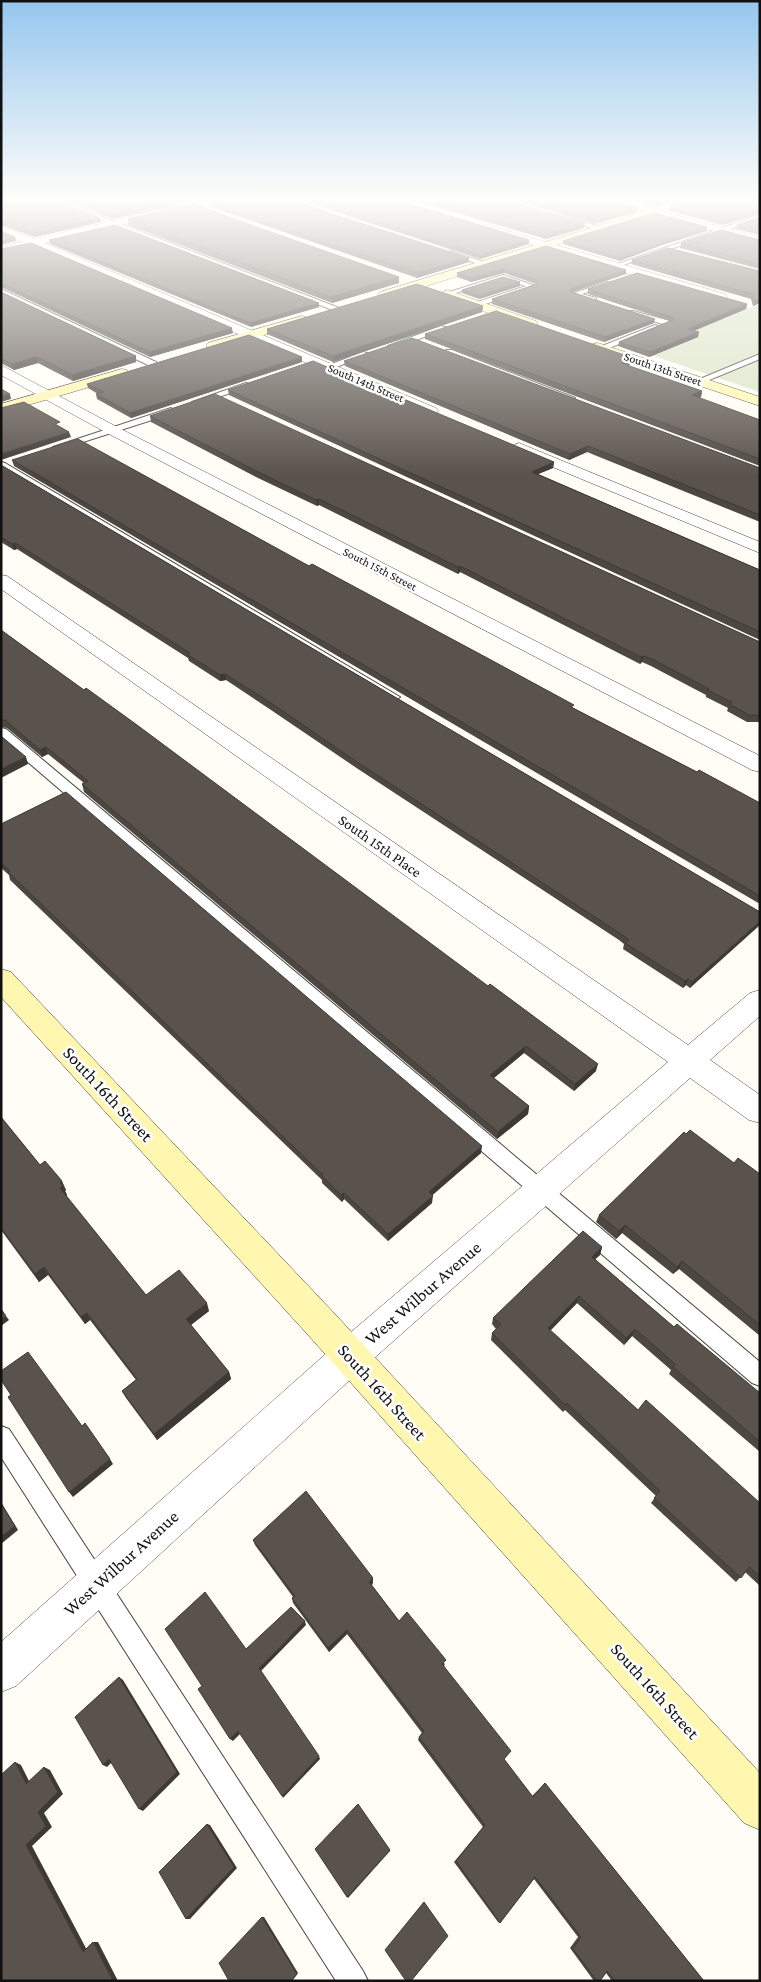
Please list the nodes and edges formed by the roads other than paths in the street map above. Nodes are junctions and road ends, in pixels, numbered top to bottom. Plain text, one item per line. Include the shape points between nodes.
1 (2, 290) edge
2 (146, 290) edge
3 (298, 290) edge
4 (401, 290) edge
5 (436, 290) edge
6 (460, 290) edge
7 (522, 290) edge
8 (585, 290) edge
9 (693, 290) edge
10 (447, 294) junction
11 (372, 299) edge
12 (737, 302) edge
13 (602, 303) edge
14 (343, 307) joint
15 (621, 309) edge
16 (480, 310) junction
17 (456, 324) edge
18 (540, 326) edge
19 (251, 335) junction
20 (412, 339) junction
21 (584, 342) edge
22 (431, 346) edge
23 (384, 348) edge
24 (601, 348) junction
25 (440, 349) edge
26 (200, 350) edge
27 (375, 351) edge
28 (760, 356) edge
29 (157, 363) joint
30 (316, 365) junction
31 (1, 369) edge
32 (260, 381) edge
33 (699, 382) junction
34 (48, 395) junction
35 (216, 395) junction
36 (579, 401) edge
37 (760, 402) edge
38 (234, 404) edge
39 (1, 409) edge
40 (446, 417) edge
41 (112, 430) junction
42 (501, 440) edge
43 (48, 450) edge
44 (5, 464) edge
45 (760, 548) edge
46 (1, 580) edge
47 (409, 706) edge
48 (1, 732) edge
49 (760, 765) edge
50 (1, 979) edge
51 (760, 1000) edge
52 (690, 1063) junction
53 (760, 1111) edge
54 (542, 1190) junction
55 (350, 1356) junction
56 (760, 1376) edge
57 (1, 1437) edge
58 (97, 1585) junction
59 (1, 1671) edge
60 (760, 1807) edge
61 (353, 1981) edge

1 - 29 lane
2 - 19 street, South 14th Street
3 - 14 lane
4 - 11 street
5 - 10 street
6 - 10 lane
7 - 16 lane
8 - 13 lane via 574,294
9 - 12 street
10 - 16 street
14 - 19 street
15 - 24 lane via 667,323
16 - 18 street via 496,311
17 - 20 lane
19 - 26 street
19 - 30 street, South 14th Street
20 - 22 lane
20 - 23 lane
21 - 24 street, South 13th Street
24 - 33 street, South 13th Street
25 - 36 lane
27 - 30 lane
28 - 33 lane
29 - 34 street
30 - 40 street, South 14th Street
31 - 34 street, South 15th Street
32 - 35 lane
33 - 37 street, South 13th Street
34 - 39 street
34 - 41 street, South 15th Street
35 - 38 lane
35 - 41 lane
41 - 43 lane
41 - 49 street, South 15th Street
42 - 45 street
44 - 47 lane
46 - 52 street, South 15th Place
48 - 54 lane
50 - 55 street, South 16th Street
51 - 52 street, West Wilbur Avenue
52 - 53 street, South 15th Place
52 - 54 street, West Wilbur Avenue
54 - 55 street, West Wilbur Avenue
54 - 56 lane
55 - 58 street, West Wilbur Avenue
55 - 60 street, South 16th Street
57 - 58 lane
58 - 59 street, West Wilbur Avenue
58 - 61 lane

